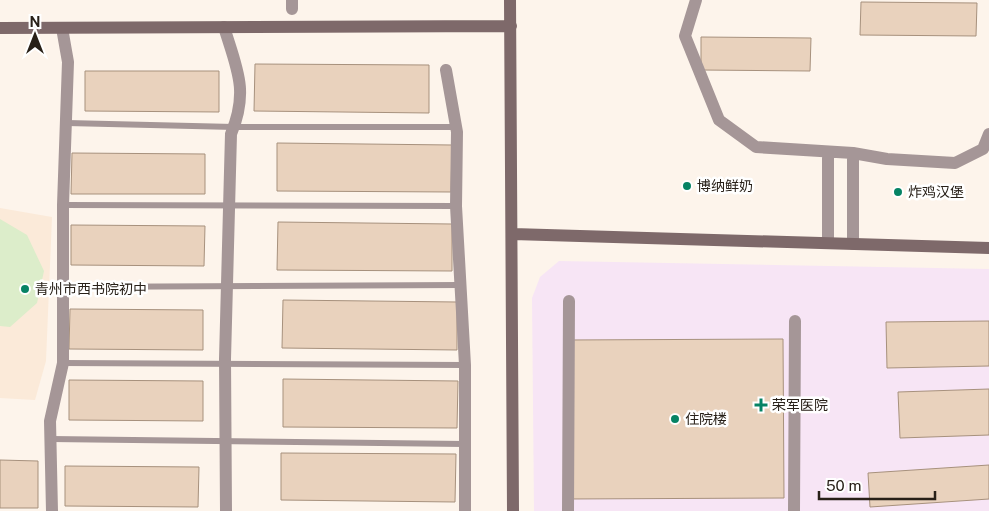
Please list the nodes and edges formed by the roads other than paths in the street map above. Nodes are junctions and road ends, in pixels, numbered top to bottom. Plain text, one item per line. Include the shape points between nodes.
1 (510, 0) edge
2 (696, 0) edge
3 (510, 26) junction
4 (224, 27) junction
5 (0, 28) edge
6 (62, 28) junction
7 (446, 70) dead end
8 (67, 123) junction
9 (234, 127) junction
10 (456, 127) junction
11 (989, 134) edge
12 (828, 153) junction
13 (853, 153) junction
14 (64, 205) junction
15 (229, 205) junction
16 (456, 206) junction
17 (513, 234) junction
18 (828, 243) junction
19 (853, 244) junction
20 (989, 248) edge
21 (460, 285) junction
22 (62, 287) junction
23 (226, 287) junction
24 (569, 300) dead end
25 (795, 321) dead end
26 (63, 363) junction
27 (225, 364) junction
28 (465, 365) junction
29 (51, 439) junction
30 (225, 441) junction
31 (464, 444) junction
32 (52, 511) edge
33 (226, 511) edge
34 (465, 511) edge
35 (513, 511) edge
36 (568, 511) edge
37 (794, 511) edge

1 - 3 street
2 - 12 street via 685,36 719,120 756,147
3 - 4 street
3 - 17 street
4 - 6 street
4 - 9 street via 242,86
5 - 6 street
6 - 8 street via 68,62
7 - 10 street
8 - 9 lane
8 - 14 street
9 - 10 lane
9 - 15 street via 231,134
10 - 16 street
11 - 13 street via 983,149 956,162 888,160
12 - 13 street
12 - 18 street
13 - 19 street
14 - 15 lane
14 - 22 street
15 - 16 lane
15 - 23 street
16 - 21 street
17 - 18 street
17 - 35 street
18 - 19 street
19 - 20 street
21 - 23 lane
21 - 28 street
22 - 23 lane
22 - 26 street
23 - 27 street
24 - 36 street
25 - 37 street
26 - 27 lane
26 - 29 street via 50,421
27 - 28 lane
27 - 30 street
28 - 31 street
29 - 30 lane
29 - 32 street
30 - 31 lane
30 - 33 street
31 - 34 street

